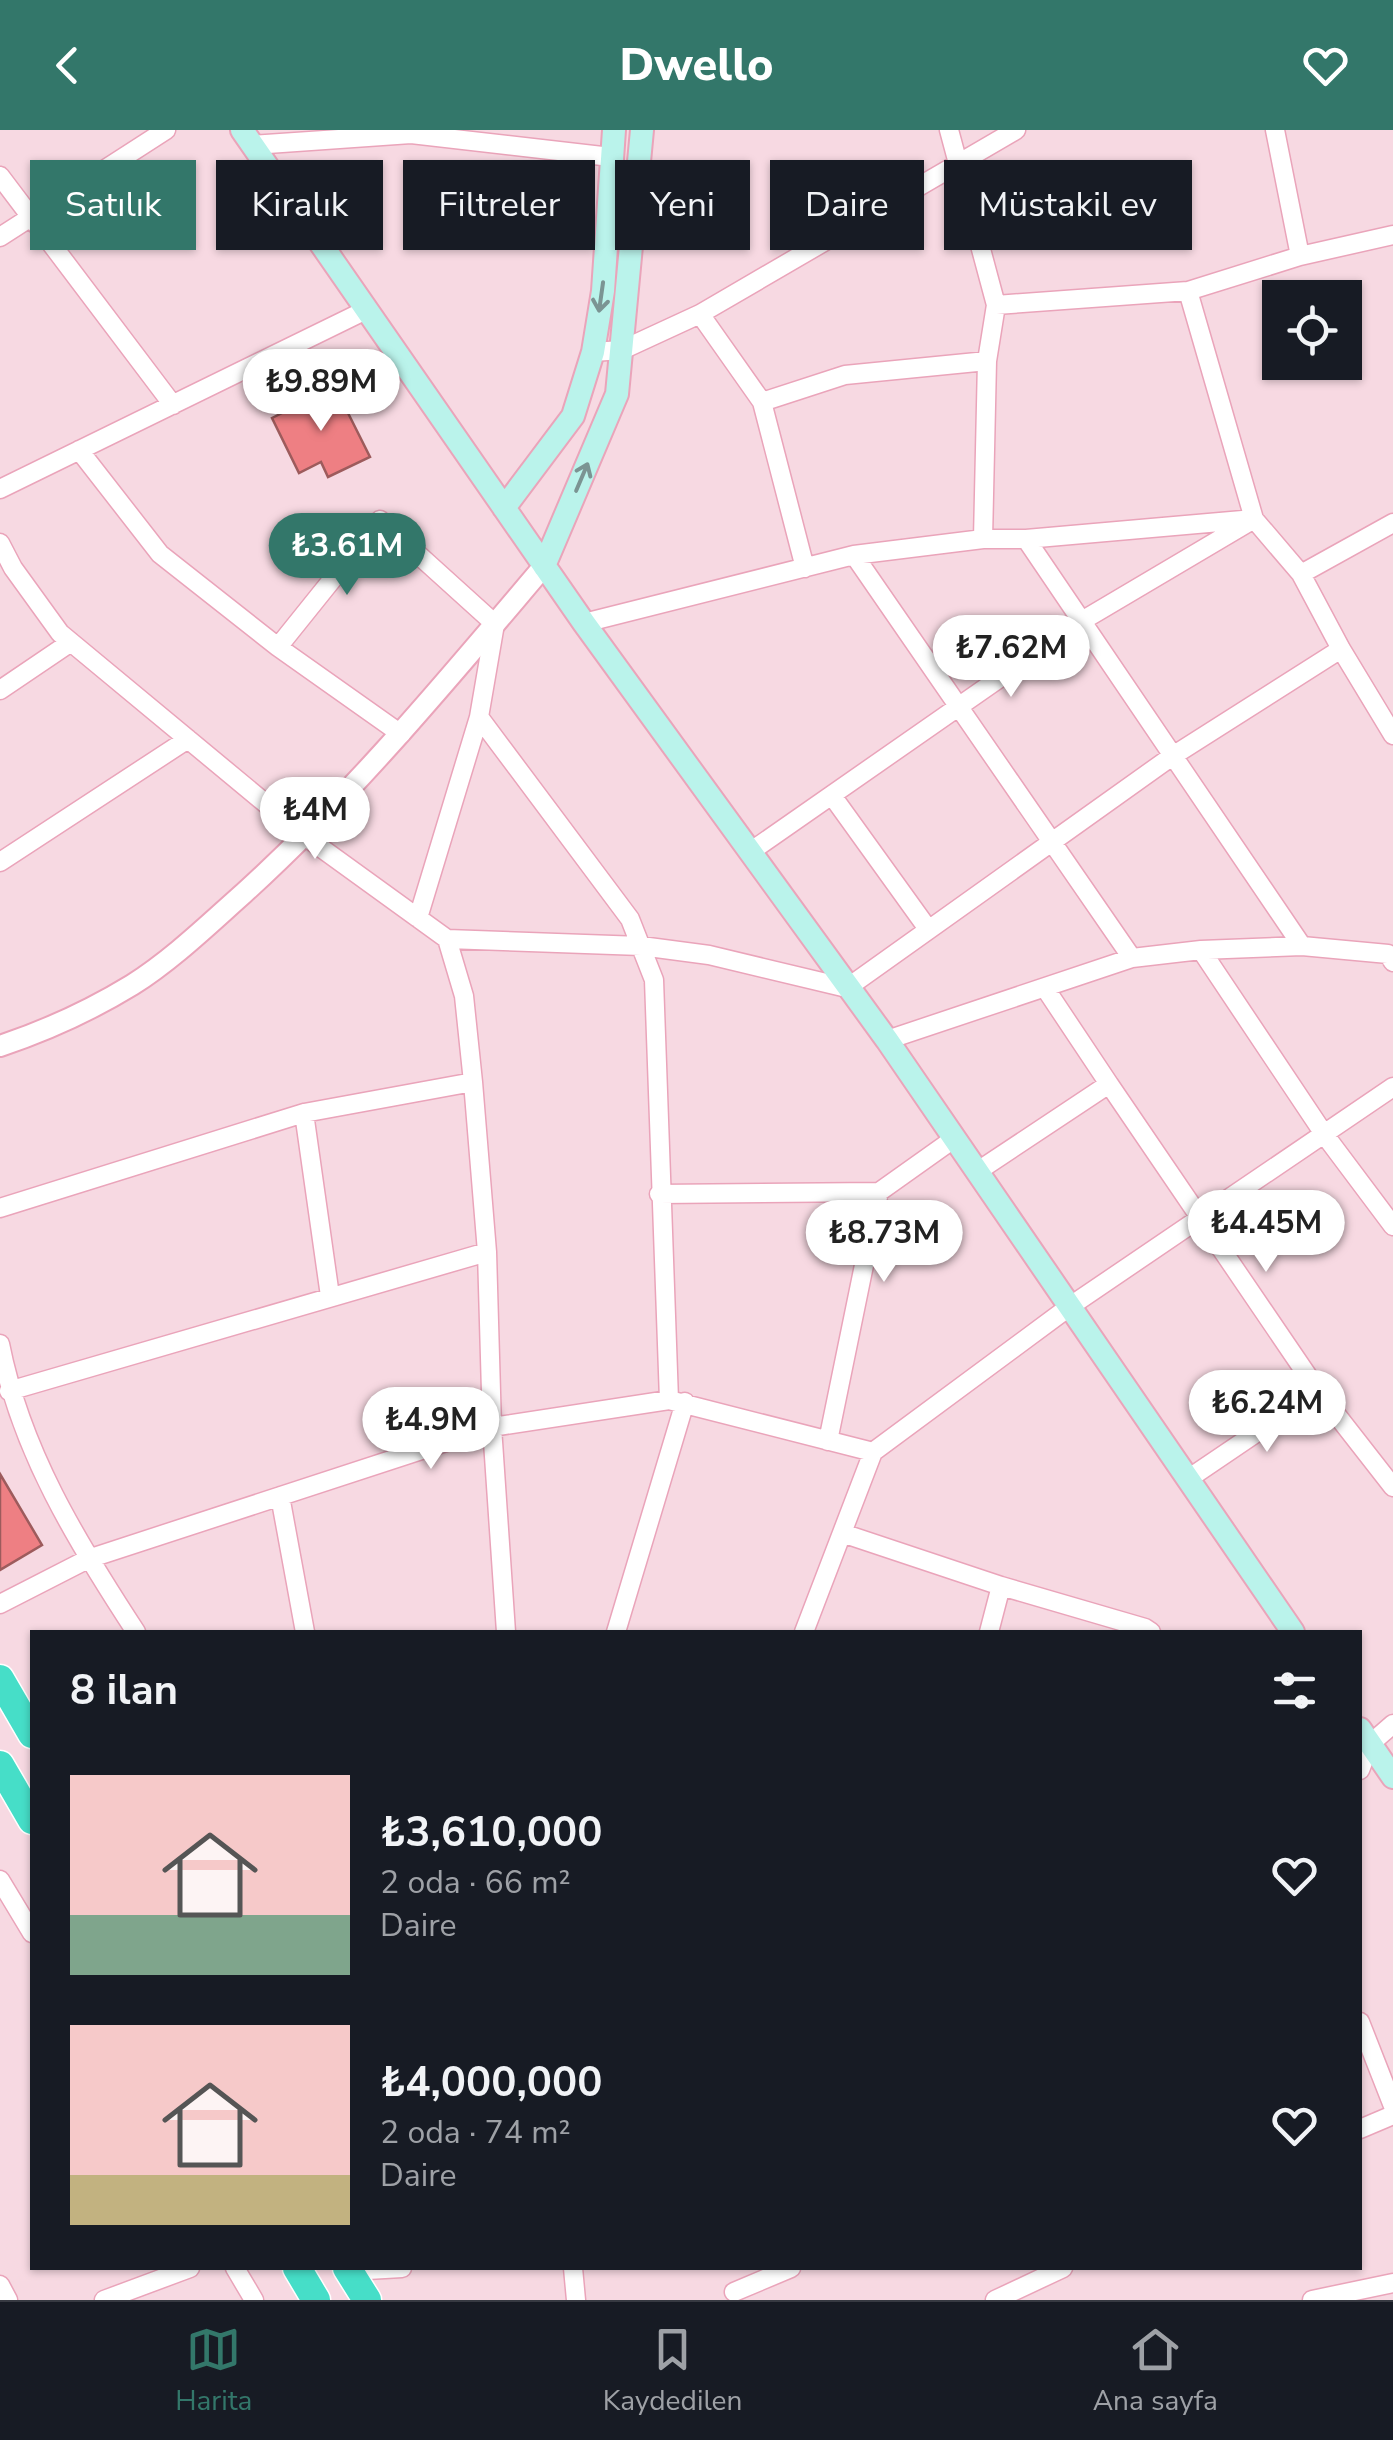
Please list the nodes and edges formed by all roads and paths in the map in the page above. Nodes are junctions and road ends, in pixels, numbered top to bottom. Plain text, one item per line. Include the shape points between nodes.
1 (166, 130) edge
2 (614, 130) edge
3 (642, 130) edge
4 (949, 130) edge
5 (1016, 130) edge
6 (1275, 130) edge
7 (411, 132) edge
8 (247, 137) edge
9 (612, 157) junction
10 (120, 160) edge
11 (957, 160) edge
12 (962, 160) edge
13 (944, 170) edge
14 (0, 176) edge
15 (30, 219) joint
16 (1393, 235) edge
17 (0, 237) edge
18 (54, 250) edge
19 (981, 250) edge
20 (1300, 256) junction
21 (1188, 291) junction
22 (996, 306) junction
23 (366, 310) junction
24 (700, 314) junction
25 (622, 350) junction
26 (592, 352) junction
27 (988, 361) junction
28 (762, 402) junction
29 (173, 405) junction
30 (79, 450) junction
31 (0, 490) edge
32 (504, 508) junction
33 (1254, 519) junction
34 (1393, 523) edge
35 (1026, 538) junction
36 (984, 539) junction
37 (0, 543) edge
38 (854, 555) junction
39 (544, 566) junction
40 (805, 568) junction
41 (1301, 574) junction
42 (1080, 622) junction
43 (495, 624) junction
44 (584, 624) junction
45 (71, 642) junction
46 (278, 647) junction
47 (1340, 650) junction
48 (0, 690) edge
49 (959, 708) junction
50 (478, 718) junction
51 (401, 734) junction
52 (1393, 735) edge
53 (188, 739) junction
54 (1172, 757) junction
55 (832, 797) junction
56 (306, 837) junction
57 (1052, 844) junction
58 (750, 852) junction
59 (0, 862) edge
60 (418, 918) junction
61 (928, 929) junction
62 (446, 940) junction
63 (642, 946) junction
64 (1302, 946) junction
65 (1201, 950) junction
66 (1132, 958) junction
67 (1393, 962) edge
68 (847, 988) junction
69 (1045, 988) junction
70 (888, 1040) junction
71 (0, 1046) edge
72 (472, 1082) junction
73 (1110, 1084) junction
74 (1393, 1087) edge
75 (304, 1113) junction
76 (1324, 1134) junction
77 (955, 1138) junction
78 (978, 1171) junction
79 (878, 1192) junction
80 (660, 1194) junction
81 (0, 1208) edge
82 (1198, 1218) junction
83 (1393, 1226) edge
84 (487, 1252) junction
85 (330, 1296) junction
86 (1069, 1307) junction
87 (0, 1344) edge
88 (1318, 1391) junction
89 (10, 1392) junction
90 (677, 1401) junction
91 (492, 1428) junction
92 (828, 1441) junction
93 (873, 1452) junction
94 (1188, 1479) junction
95 (1393, 1487) edge
96 (280, 1496) junction
97 (842, 1533) junction
98 (88, 1559) junction
99 (1001, 1586) junction
100 (0, 1604) edge
101 (135, 1630) edge
102 (305, 1630) edge
103 (506, 1630) edge
104 (617, 1630) edge
105 (805, 1630) edge
106 (990, 1630) edge
107 (1148, 1630) edge
108 (1293, 1630) edge
109 (0, 1680) edge
110 (1393, 1724) edge
111 (30, 1731) edge
112 (1365, 1737) edge
113 (0, 1765) edge
114 (1393, 1777) edge
115 (30, 1817) edge
116 (0, 1880) edge
117 (30, 1930) edge
118 (1362, 2027) edge
119 (1393, 2106) edge
120 (1393, 2115) edge
121 (1362, 2128) edge
122 (185, 2270) edge
123 (237, 2270) edge
124 (298, 2270) edge
125 (349, 2270) edge
126 (573, 2270) edge
127 (786, 2270) edge
128 (1058, 2270) edge
129 (1393, 2283) edge
130 (0, 2286) edge
131 (734, 2292) dead end
132 (8, 2300) edge
133 (104, 2300) edge
134 (254, 2300) edge
135 (316, 2300) edge
136 (367, 2300) edge
137 (576, 2300) edge
138 (995, 2300) edge
139 (1312, 2300) edge

1 - 10 street
2 - 9 main road
3 - 25 main road
4 - 11 street
5 - 12 street
6 - 20 street
7 - 8 street
7 - 9 street
8 - 23 main road
9 -> 26 main road
13 - 24 street
14 - 15 street
15 - 17 street
16 - 20 street
18 - 29 street
19 - 22 street
20 - 21 street
21 - 22 street
21 - 33 street
22 - 27 street
23 - 29 street
23 - 32 main road
24 - 25 street
24 - 28 street
25 - 26 street
39 -> 25 main road via 617,394
26 - 32 main road via 573,416
27 - 28 street via 845,375
27 - 36 street
28 - 40 street
29 - 30 street
30 - 31 street
30 - 46 street via 160,554
32 - 39 main road
33 - 35 street
33 - 41 street
33 - 42 street
34 - 41 street
35 - 36 street
35 - 42 street
36 - 38 street
37 - 45 street
38 - 40 street
38 - 49 street
39 - 43 street
39 - 44 main road
40 - 44 street
41 - 47 street
42 - 49 street
42 - 54 street
43 - 46 street via 380,520
43 - 50 street
43 - 51 street
44 - 58 main road
45 - 48 street
45 - 53 street
46 - 51 street
47 - 52 street
47 - 54 street
49 - 55 street
49 - 57 street
50 - 60 street
50 - 63 street via 630,919
51 - 56 street
53 - 56 street
53 - 59 street
54 - 57 street
54 - 64 street
55 - 58 street
55 - 61 street
56 - 60 street
56 - 71 street via 132,985
57 - 61 street
57 - 66 street
58 - 68 main road
60 - 62 street
61 - 68 street
62 - 63 street
62 - 72 street via 464,996
63 - 68 street
63 - 80 street via 654,980
64 - 65 street
64 - 67 street via 1388,954
65 - 66 street
65 - 76 street
66 - 69 street
68 - 70 main road
69 - 70 street
69 - 73 street
70 - 77 main road
72 - 75 street
72 - 84 street
73 - 78 street
73 - 82 street
74 - 76 street
75 - 81 street
75 - 85 street
76 - 82 street
76 - 83 street
77 - 78 main road
77 - 79 street
78 - 86 main road
79 - 80 street
79 - 92 street
80 - 90 street
82 - 86 street
82 - 88 street
84 - 85 street
84 - 91 street
85 - 89 street
86 - 93 street
86 - 94 main road
87 - 89 street
88 - 94 street
88 - 95 street
89 - 98 street via 34,1458
90 - 91 street
90 - 92 street
90 - 104 street
91 - 96 street
91 - 103 street
92 - 93 street
93 - 97 street
94 - 108 main road
96 - 98 street
96 - 102 street
97 - 99 street
97 - 105 street
98 - 100 street
98 - 101 street
99 - 106 street
99 - 107 street
109 - 111 highway
110 - 112 street
112 - 114 main road
113 - 115 highway
116 - 117 street
118 - 119 street
120 - 121 street
122 - 133 street
123 - 134 street
124 - 135 highway
125 - 136 highway
126 - 137 street
127 - 131 street
128 - 138 street
129 - 139 street
130 - 132 street

